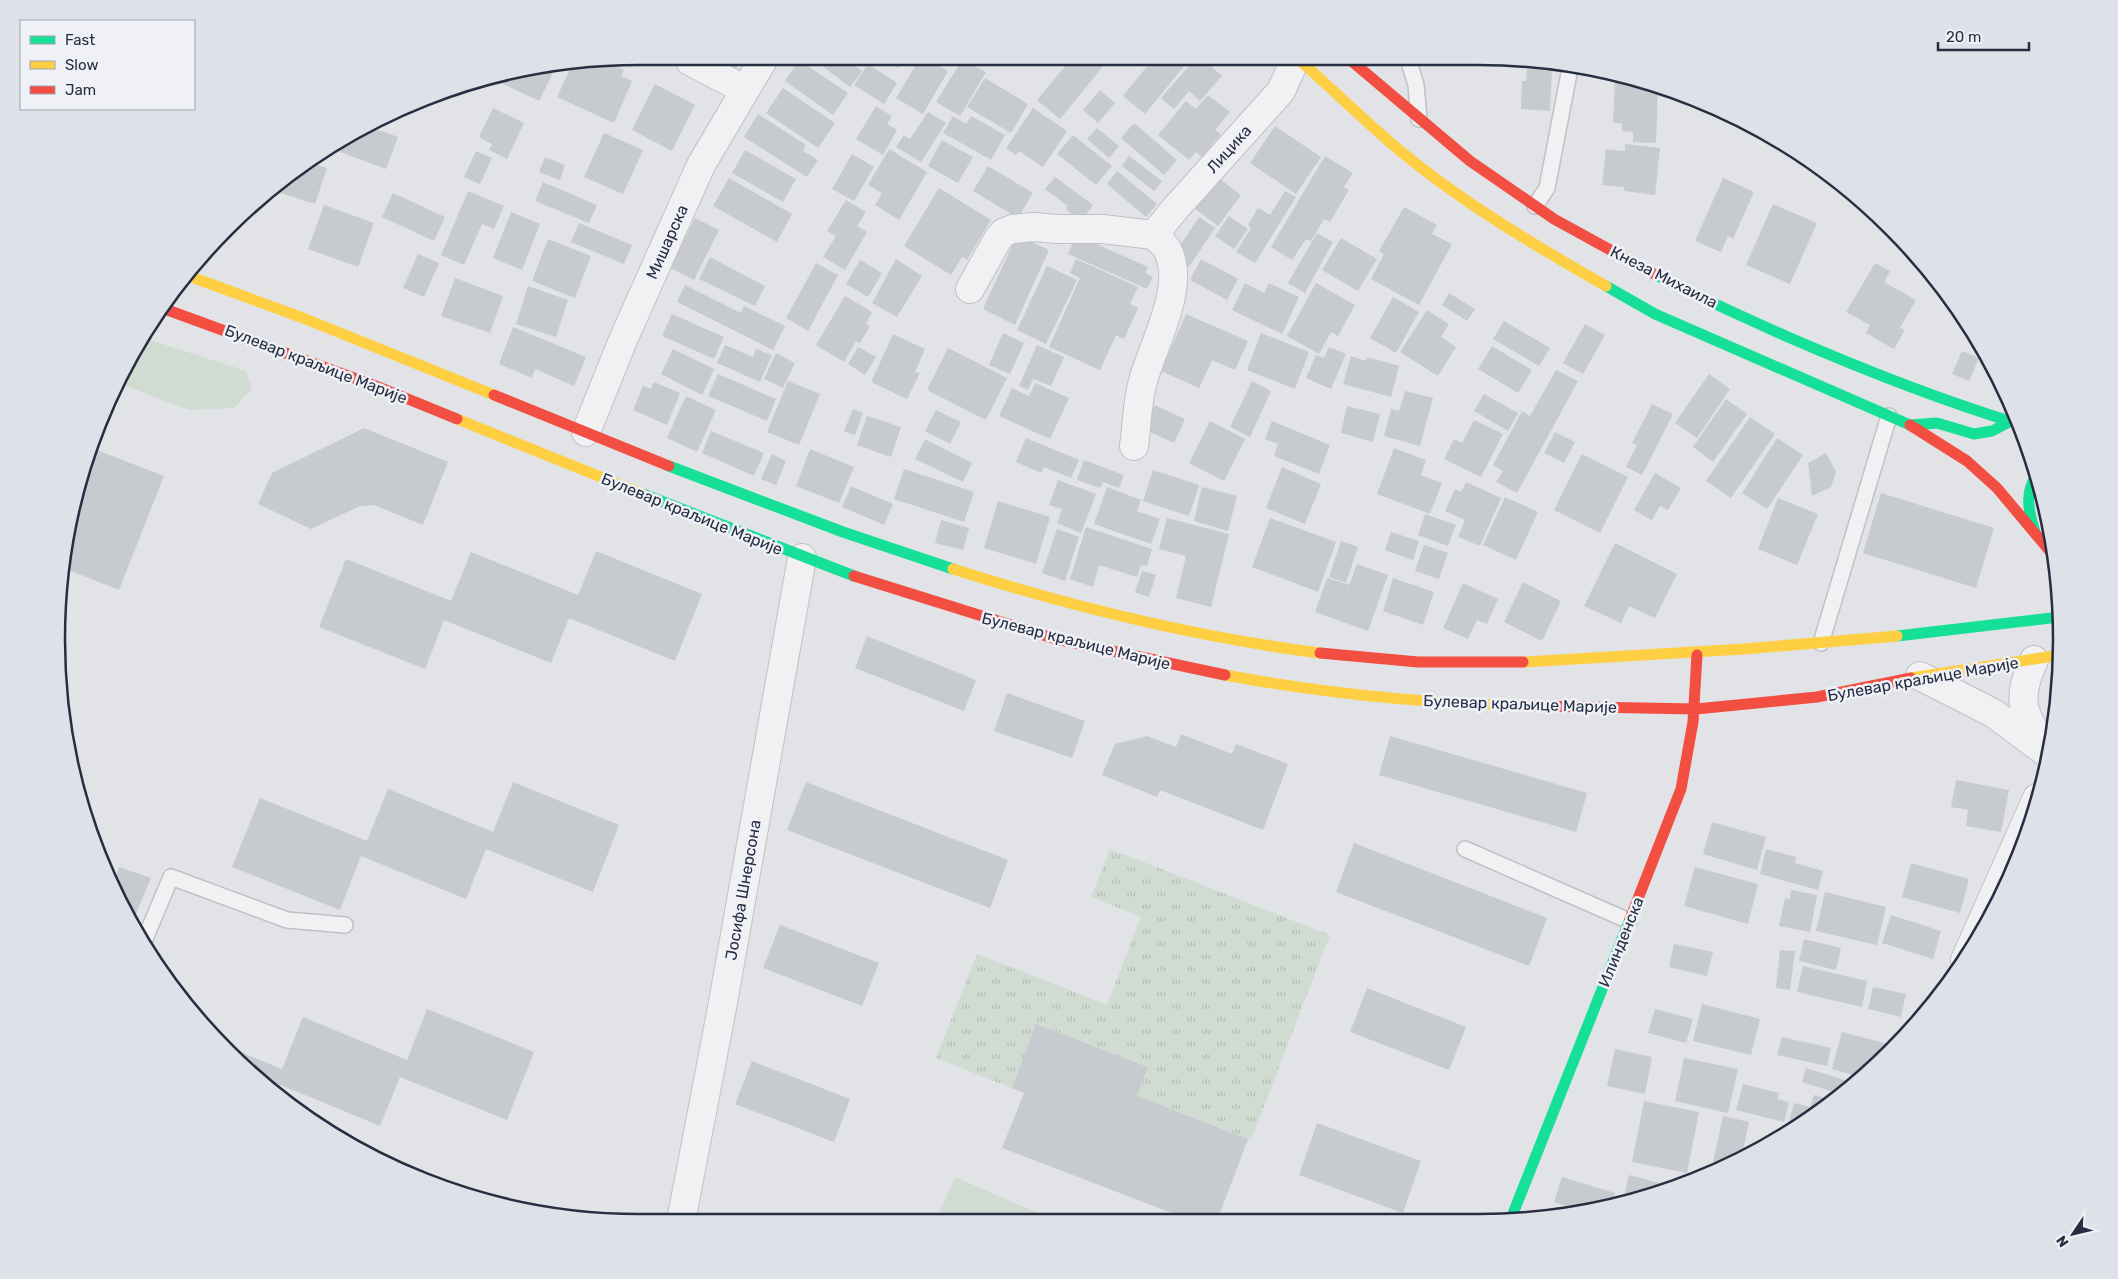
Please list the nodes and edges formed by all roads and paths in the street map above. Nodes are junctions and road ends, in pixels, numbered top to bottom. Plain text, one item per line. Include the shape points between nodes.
1 (698, 65) edge
2 (761, 65) edge
3 (1294, 65) edge
4 (1305, 65) edge
5 (1356, 65) edge
6 (1410, 65) edge
7 (1569, 73) edge
8 (745, 90) junction
9 (1419, 120) junction
10 (1535, 206) junction
11 (1154, 235) junction
12 (195, 276) edge
13 (970, 289) dead end
14 (169, 311) edge
15 (1889, 416) junction
16 (2008, 417) edge
17 (2010, 422) edge
18 (1910, 425) junction
19 (586, 432) junction
20 (1134, 446) dead end
21 (2031, 483) edge
22 (2035, 534) junction
23 (2045, 545) edge
24 (802, 558) junction
25 (2052, 618) edge
26 (1820, 643) junction
27 (1696, 654) junction
28 (2053, 656) edge
29 (2037, 659) junction
30 (1920, 676) junction
31 (1696, 709) junction
32 (2043, 748) edge
33 (2042, 754) edge
34 (1465, 849) dead end
35 (1629, 921) junction
36 (345, 924) dead end
37 (147, 935) edge
38 (1514, 1213) edge
39 (683, 1214) edge

1 - 8 street
2 - 8 street, Мишарска
3 - 11 street, Лицика via 1281,91
4 - 15 main road via 1400,150 1526,241 1656,314
5 - 9 main road, Кнеза Михаила
6 - 9 lane via 1416,85
7 - 10 lane via 1547,188
8 - 19 street, Мишарска via 701,165
9 - 10 main road, Кнеза Михаила via 1470,161
10 - 16 main road, Кнеза Михаила via 1695,296 1947,402
11 - 13 street via 1102,229 1012,229 998,240
11 - 20 street via 1166,248 1174,277 1170,300 1142,382
12 - 19 main road
14 - 24 main road, Булевар краљице Марије via 381,388
15 - 18 main road
15 - 26 lane
17 - 18 main road via 1992,431 1974,434 1937,424
18 - 22 main road via 1967,461 1997,488
19 - 27 main road via 773,507 926,560 1032,592 1178,629 1282,647 1413,661 1534,663
21 - 22 main road via 2028,511
22 - 23 main road
24 - 31 main road, Булевар краљице Марије via 1056,639 1291,687 1493,707
24 - 39 street, Јосифа Шнерсона
25 - 26 main road
26 - 27 main road
27 - 31 main road, Илинденска
28 - 29 main road, Булевар краљице Марије
29 - 30 main road, Булевар краљице Марије
29 - 32 street via 2023,684 2023,700
30 - 31 main road, Булевар краљице Марије via 1808,698
30 - 33 street via 1993,713
31 - 35 main road, Илинденска via 1682,789
34 - 35 lane
35 - 38 main road, Илинденска
36 - 37 lane via 287,920 171,878

